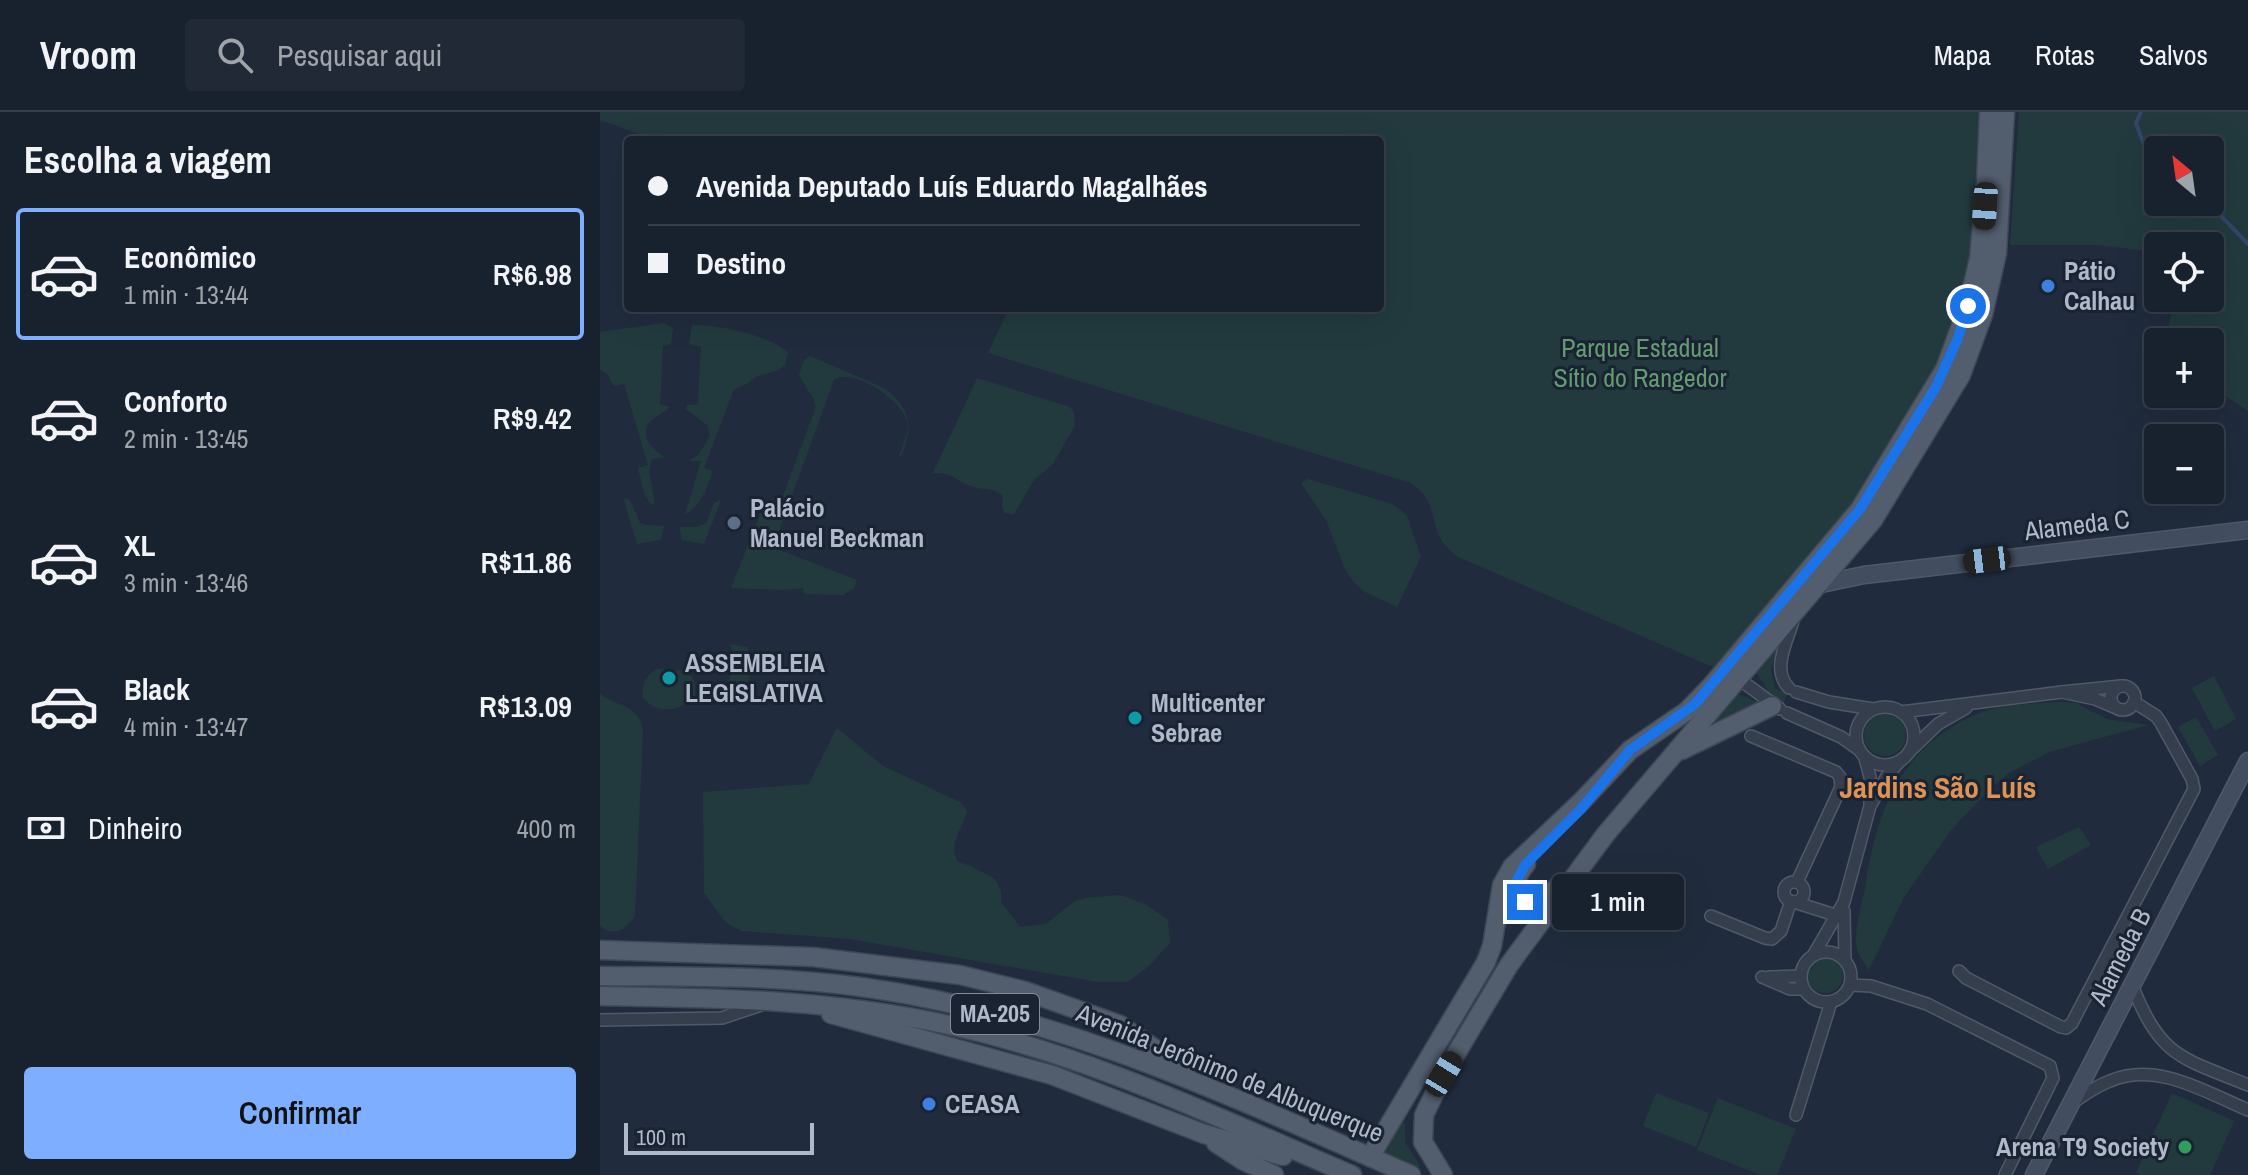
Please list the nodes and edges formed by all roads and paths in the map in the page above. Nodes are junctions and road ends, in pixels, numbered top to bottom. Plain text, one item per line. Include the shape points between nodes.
1 (1989, 112) edge
2 (2005, 112) edge
3 (2248, 530) edge
4 (1844, 556) junction
5 (1864, 575) junction
6 (1821, 584) junction
7 (1795, 614) junction
8 (1739, 679) junction
9 (2121, 686) junction
10 (2062, 692) junction
11 (2134, 702) junction
12 (1977, 704) junction
13 (2114, 707) junction
14 (1780, 709) junction
15 (1874, 709) junction
16 (1901, 712) junction
17 (1751, 736) dead end
18 (1630, 750) junction
19 (1676, 753) junction
20 (1862, 754) junction
21 (1904, 757) junction
22 (2248, 761) edge
23 (2241, 783) edge
24 (1870, 806) junction
25 (1605, 835) junction
26 (1792, 901) junction
27 (1844, 902) junction
28 (1711, 916) dead end
29 (1838, 916) junction
30 (600, 950) edge
31 (1813, 955) junction
32 (1845, 960) junction
33 (1959, 971) dead end
34 (600, 976) edge
35 (1800, 976) junction
36 (1850, 985) junction
37 (2132, 985) junction
38 (1803, 989) junction
39 (600, 996) edge
40 (777, 999) junction
41 (1831, 1002) junction
42 (600, 1020) edge
43 (2248, 1085) edge
44 (1215, 1090) junction
45 (2071, 1103) junction
46 (2248, 1110) edge
47 (1796, 1115) dead end
48 (1204, 1134) junction
49 (1370, 1157) junction
50 (1346, 1172) edge
51 (1274, 1175) edge
52 (1411, 1175) edge
53 (1443, 1175) edge
54 (2005, 1175) edge
55 (2034, 1175) edge

1 - 18 main road via 1979,258 1958,338 1936,387 1840,534 1695,704
2 - 4 main road via 1997,253 1975,341 1943,408
3 - 5 street, Alameda C
4 - 5 street via 1849,572
4 - 6 main road
5 - 6 street, Alameda C
6 - 7 main road
7 - 8 main road
7 - 15 street via 1780,668 1782,679 1793,690 1829,702
8 - 14 street
8 - 19 main road
9 - 10 street
9 - 11 street via 2132,691
9 - 13 street via 2110,696
10 - 12 street
10 - 13 street
11 - 13 street via 2125,710
11 - 33 street via 2161,723 2194,789 2072,1023 2061,1027
12 - 16 street
12 - 21 street via 1952,714
14 - 19 main road
14 - 20 street via 1841,737
15 - 16 street
15 - 20 street via 1856,731
16 - 21 street via 1913,727 1912,745
17 - 26 street via 1840,777 1841,787 1797,882 1804,892
18 - 25 main road via 1520,870 1515,884 1520,898 1531,903 1543,900
18 - 49 main road via 1507,873 1486,962
19 - 25 main road
20 - 21 street via 1882,765
20 - 24 street via 1870,777
21 - 24 street
22 - 23 street, Alameda B
23 - 37 street, Alameda B
24 - 27 street
25 - 53 main road via 1509,965 1436,1088 1424,1115 1422,1137
26 - 28 street via 1781,931 1772,939
26 - 29 street
27 - 29 street
27 - 32 street
29 - 31 street
30 - 44 main road, MA-205 via 813,957 985,980 1120,1025
31 - 32 street via 1830,951
31 - 35 street
32 - 36 street
34 - 44 main road, Avenida Jerônimo de Albuquerque / MA-205 via 815,981 911,995 1081,1038
35 - 38 street
35 - 38 street via 1762,977
36 - 41 street
36 - 54 street via 1871,986 1927,1004 2050,1066 2053,1078
37 - 43 street via 2164,1045
37 - 45 street, Alameda B
38 - 41 street via 1818,1001
39 - 40 main road, Avenida Jerônimo de Albuquerque / MA-205
40 - 42 street via 722,1018
40 - 48 main road, Avenida Jerônimo de Albuquerque via 1052,1075
40 - 50 main road, Avenida Jerônimo de Albuquerque / MA-205 via 946,1024 1074,1060
41 - 47 street
44 - 49 main road, Avenida Jerônimo de Albuquerque / MA-205
45 - 46 street via 2111,1080 2145,1073 2174,1079
45 - 55 street, Alameda B
48 - 50 main road
48 - 51 main road
49 - 52 main road, Avenida Jerônimo de Albuquerque / MA-205

